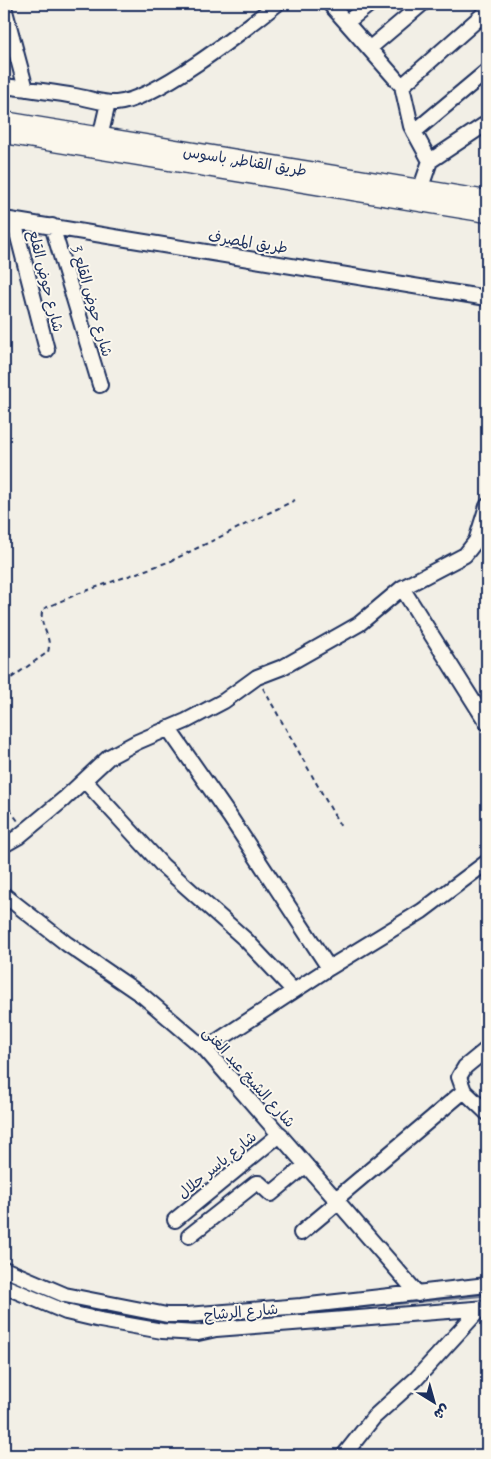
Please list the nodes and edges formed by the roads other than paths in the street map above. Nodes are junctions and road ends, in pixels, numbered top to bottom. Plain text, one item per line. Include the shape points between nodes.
1 (277, 4) edge
2 (330, 4) edge
3 (370, 4) edge
4 (422, 4) edge
5 (4, 7) edge
6 (486, 15) edge
7 (347, 22) junction
8 (370, 48) junction
9 (487, 71) edge
10 (4, 86) edge
11 (402, 86) junction
12 (26, 89) junction
13 (108, 103) junction
14 (4, 121) edge
15 (487, 123) edge
16 (414, 132) junction
17 (4, 134) edge
18 (99, 143) junction
19 (430, 161) junction
20 (420, 190) junction
21 (487, 200) edge
22 (487, 213) edge
23 (9, 220) edge
24 (52, 226) junction
25 (487, 298) edge
26 (47, 350) dead end
27 (100, 385) dead end
28 (487, 506) edge
29 (402, 588) junction
30 (487, 723) edge
31 (168, 728) junction
32 (85, 781) junction
33 (4, 844) edge
34 (487, 862) edge
35 (4, 895) edge
36 (329, 968) junction
37 (294, 991) junction
38 (205, 1050) junction
39 (487, 1050) edge
40 (464, 1091) junction
41 (487, 1113) edge
42 (280, 1134) junction
43 (306, 1165) junction
44 (337, 1201) junction
45 (174, 1220) dead end
46 (302, 1234) dead end
47 (189, 1236) dead end
48 (4, 1268) edge
49 (487, 1285) edge
50 (4, 1286) edge
51 (418, 1294) junction
52 (485, 1311) edge
53 (344, 1455) edge
54 (354, 1455) edge

1 - 13 street via 155,89 132,100
2 - 7 street
3 - 7 street
4 - 8 street
5 - 12 street
6 - 11 street
7 - 8 street
8 - 11 street
9 - 16 street
10 - 12 street
11 - 16 street
12 - 13 street
13 - 18 street
14 - 18 main road, طريق القناطر, باسوس
15 - 19 street
16 - 19 street
17 - 18 main road, طريق القناطر, باسوس
18 - 20 main road, طريق القناطر, باسوس
18 - 22 main road, طريق القناطر, باسوس
19 - 20 street
20 - 21 main road, طريق القناطر, باسوس
23 - 24 street, طريق المصرف
23 - 26 street, شارع حوض القلع
24 - 25 street, طريق المصرف
24 - 27 street, شارع حوض القلع 3
28 - 29 street via 476,541 465,555
29 - 30 street
29 - 31 street via 359,624 257,677 224,701
31 - 32 street via 109,757
31 - 36 street
32 - 33 street
32 - 37 street via 163,866 246,940
34 - 36 street via 422,911
35 - 38 street, شارع الشيخ عبد الغنى via 67,944 138,992
36 - 37 street
37 - 38 street
38 - 42 street, شارع الشيخ عبد الغنى
39 - 40 street via 465,1067 459,1077
40 - 41 street
40 - 44 street
42 - 43 street, شارع الشيخ عبد الغنى
42 - 45 street, شارع ياسر جلال
43 - 44 street, شارع الشيخ عبد الغنى
43 - 47 street via 271,1194 256,1183
44 - 46 street
44 - 51 street, شارع الشيخ عبد الغنى
48 - 51 street, شارع الرشاح via 65,1295 167,1315
49 - 51 street, شارع الرشاح
50 - 52 street, شارع الرشاح via 66,1312 162,1331 198,1333 216,1329
52 - 53 street via 374,1416
52 - 54 street via 422,1386 381,1422

